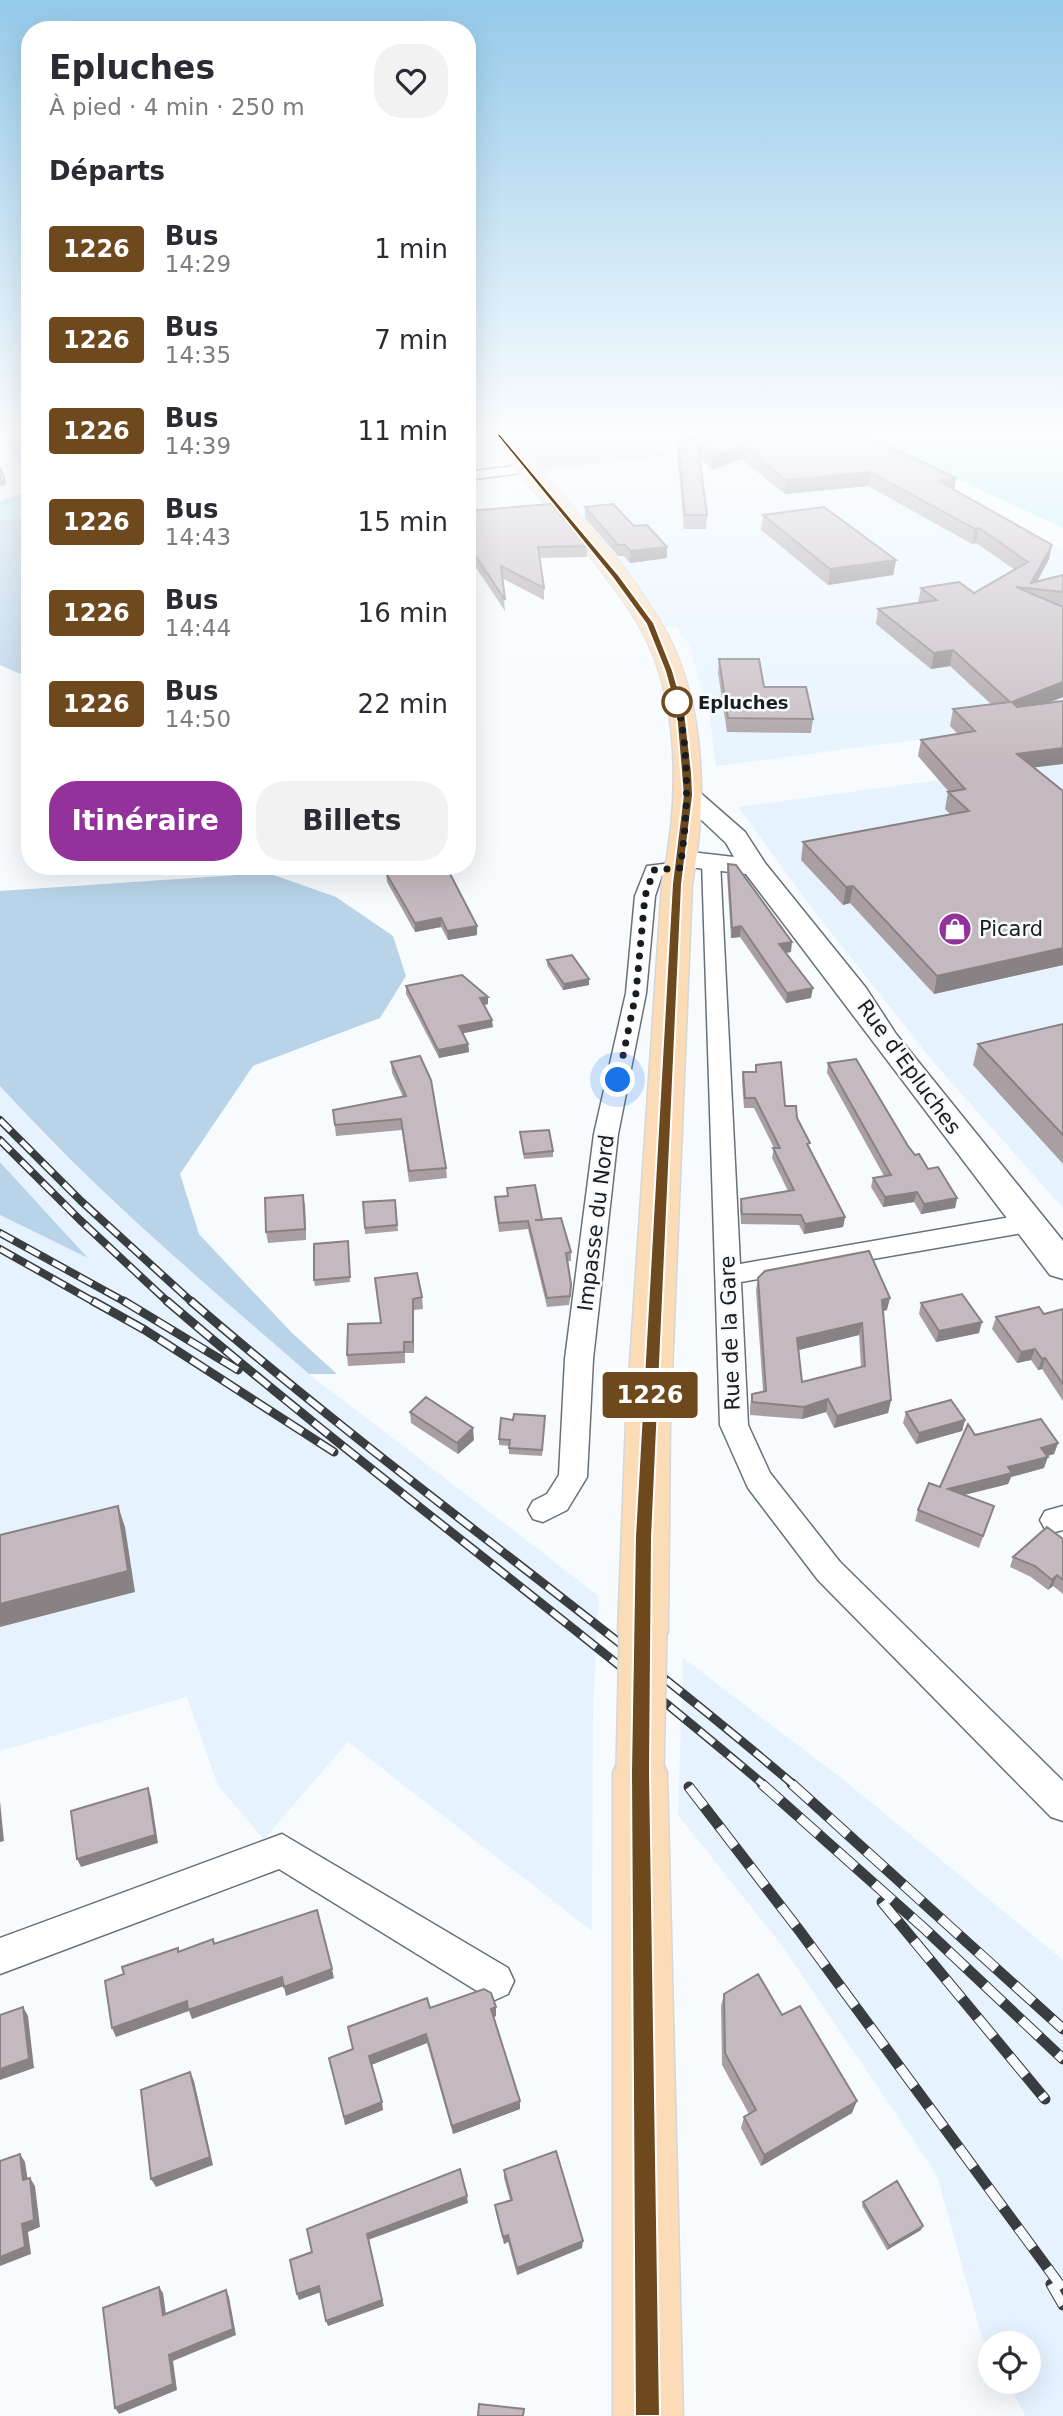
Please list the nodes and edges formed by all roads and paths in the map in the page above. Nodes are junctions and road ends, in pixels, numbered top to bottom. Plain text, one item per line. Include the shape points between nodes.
1 (592, 548) edge
2 (688, 795) junction
3 (689, 856) junction
4 (749, 859) junction
5 (1028, 1223) junction
6 (1063, 1266) edge
7 (728, 1275) junction
8 (543, 1510) dead end
9 (1063, 1805) edge
10 (0, 1956) edge
11 (495, 1981) dead end
12 (648, 2416) edge

1 - 2 main road via 650,623 666,663 680,712
2 - 3 main road
2 - 4 street, Rue d'Epluches via 736,838
3 - 4 street
3 - 4 street via 706,836
3 - 7 street, Rue de la Gare via 710,880
3 - 8 street, Impasse du Nord via 654,870 645,896 636,993 606,1133 579,1359 573,1477 557,1502
3 - 12 main road, bridge via 648,1422 640,1772
4 - 5 street, Rue d'Epluches
5 - 6 street, Rue d'Epluches
5 - 7 street
7 - 9 street, Rue de la Gare via 734,1425 758,1480 829,1571
10 - 11 street via 282,1851

